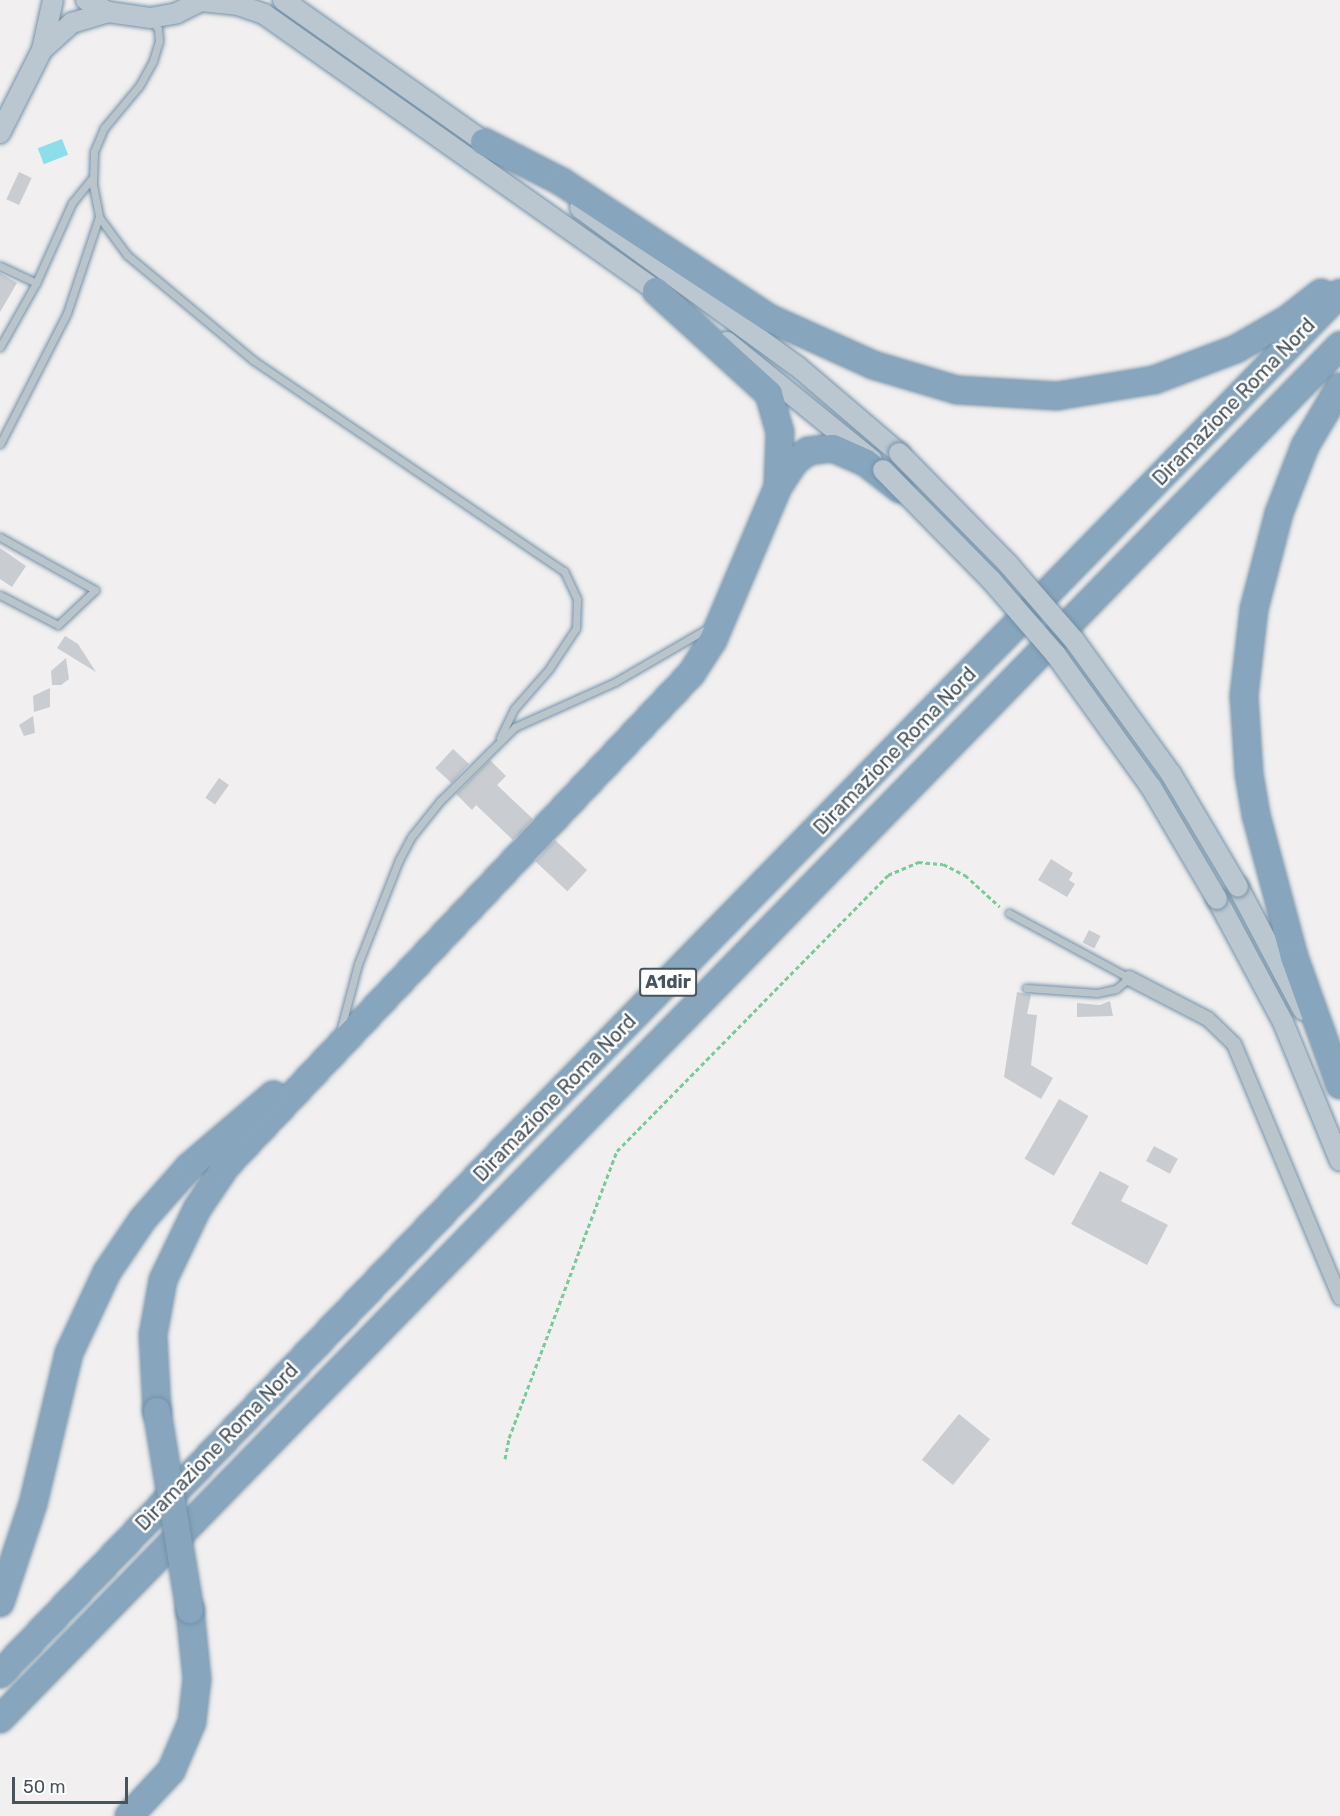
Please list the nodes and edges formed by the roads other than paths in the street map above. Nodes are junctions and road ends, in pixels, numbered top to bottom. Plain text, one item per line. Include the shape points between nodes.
1 (53, 0) edge
2 (86, 0) edge
3 (283, 0) edge
4 (201, 1) edge
5 (108, 12) junction
6 (150, 18) junction
7 (42, 50) junction
8 (0, 133) edge
9 (484, 142) junction
10 (92, 178) junction
11 (99, 217) junction
12 (0, 266) edge
13 (1340, 278) edge
14 (36, 283) junction
15 (656, 291) junction
16 (1340, 293) edge
17 (1340, 346) edge
18 (0, 347) edge
19 (1340, 387) edge
20 (0, 444) edge
21 (778, 487) junction
22 (926, 510) junction
23 (0, 537) edge
24 (0, 595) edge
25 (721, 621) junction
26 (500, 738) junction
27 (1009, 913) road end
28 (1129, 978) junction
29 (1026, 988) dead end
30 (336, 1049) junction
31 (1340, 1085) edge
32 (1340, 1099) edge
33 (1340, 1161) edge
34 (1340, 1298) edge
35 (0, 1602) edge
36 (0, 1674) edge
37 (0, 1719) edge
38 (129, 1816) edge

1 - 7 main road
2 - 5 main road
3 - 9 main road
4 - 6 main road via 177,13
4 - 15 main road via 238,4 264,14
5 - 6 main road
5 - 7 main road via 72,23
6 - 10 lane via 158,29 153,61 139,86 104,128 94,152
7 - 8 main road
9 - 13 highway via 562,182 769,318 873,365 957,390 1057,396 1154,380 1244,345 1288,319
9 - 32 main road, bridge via 816,381 899,453 1009,565 1074,640 1171,774 1239,887 1304,1012
10 - 11 lane
10 - 14 lane via 72,202
11 - 20 lane via 68,313
11 - 26 lane via 127,255 253,360 564,571 577,599 576,628 555,662 513,709
12 - 14 lane
14 - 18 lane
15 - 21 highway via 769,394 780,432
15 - 22 main road, bridge via 792,391
16 - 36 highway, Diramazione Roma Nord / A1dir via 509,1144
17 - 37 highway, Diramazione Roma Nord / A1dir
19 - 31 highway via 1305,446 1279,513 1254,609 1244,696 1249,774 1259,826 1294,957
21 - 22 highway via 802,454 828,447 865,462
21 - 25 highway
22 - 33 main road, bridge via 1056,655 1151,786 1283,1022
23 - 24 lane via 94,590 58,625
25 - 26 lane via 615,682 532,717
25 - 30 highway via 687,679
26 - 30 lane via 429,813 404,849 358,964
27 - 28 lane
28 - 29 lane via 1116,989 1097,993
28 - 34 street via 1208,1018 1234,1044
30 - 35 highway via 210,1146 156,1203 116,1256 69,1353 33,1504
30 - 38 highway, bridge via 226,1166 172,1256 160,1292 153,1335 157,1411 190,1610 197,1679 192,1722 171,1771

